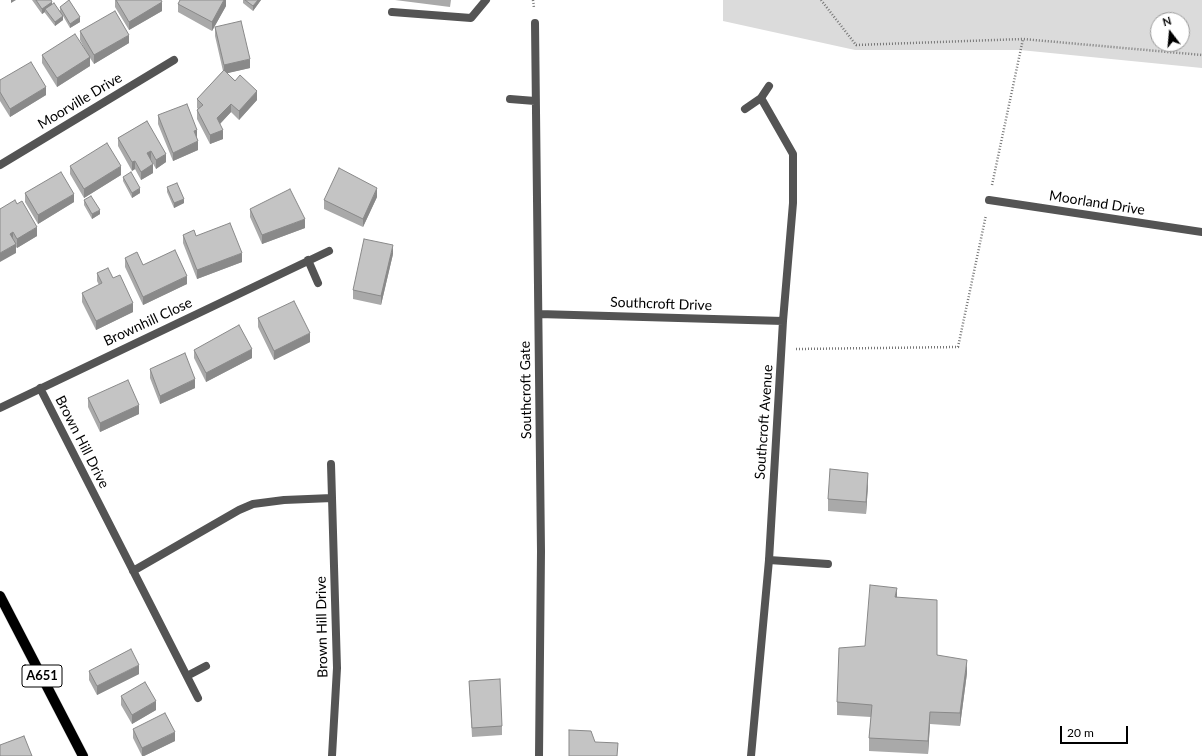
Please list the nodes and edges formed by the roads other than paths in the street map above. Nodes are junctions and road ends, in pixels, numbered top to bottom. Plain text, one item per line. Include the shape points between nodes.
1 (486, 0) edge
2 (392, 12) dead end
3 (535, 23) dead end
4 (174, 60) dead end
5 (769, 86) dead end
6 (510, 98) dead end
7 (761, 98) junction
8 (535, 101) junction
9 (745, 108) dead end
10 (0, 165) edge
11 (989, 200) road end
12 (1202, 232) edge
13 (329, 251) dead end
14 (308, 260) junction
15 (318, 283) dead end
16 (539, 314) junction
17 (783, 321) junction
18 (40, 388) junction
19 (0, 408) edge
20 (331, 464) dead end
21 (332, 498) junction
22 (769, 560) junction
23 (828, 564) dead end
24 (133, 571) junction
25 (0, 596) edge
26 (206, 666) dead end
27 (186, 676) junction
28 (198, 698) dead end
29 (83, 756) edge
30 (332, 756) edge
31 (539, 756) edge
32 (751, 756) edge

1 - 2 street via 471,18
3 - 8 street, Southcroft Gate
4 - 10 street, Moorville Drive
5 - 7 street
6 - 8 street
7 - 9 street
7 - 17 street, Southcroft Avenue via 793,154 793,203
8 - 16 street, Southcroft Gate
11 - 12 street, Moorland Drive
13 - 14 street, Brownhill Close
14 - 15 street
14 - 18 street, Brownhill Close
16 - 17 street, Southcroft Drive
16 - 31 street, Southcroft Gate
17 - 22 street, Southcroft Avenue
18 - 19 street, Brownhill Close
18 - 24 street, Brown Hill Drive
20 - 21 street, Brown Hill Drive
21 - 24 street via 254,504 239,510
21 - 30 street, Brown Hill Drive via 337,668
22 - 23 street
22 - 32 street, Southcroft Avenue
24 - 27 street, Brown Hill Drive
25 - 29 main road, A651
26 - 27 street
27 - 28 street, Brown Hill Drive

